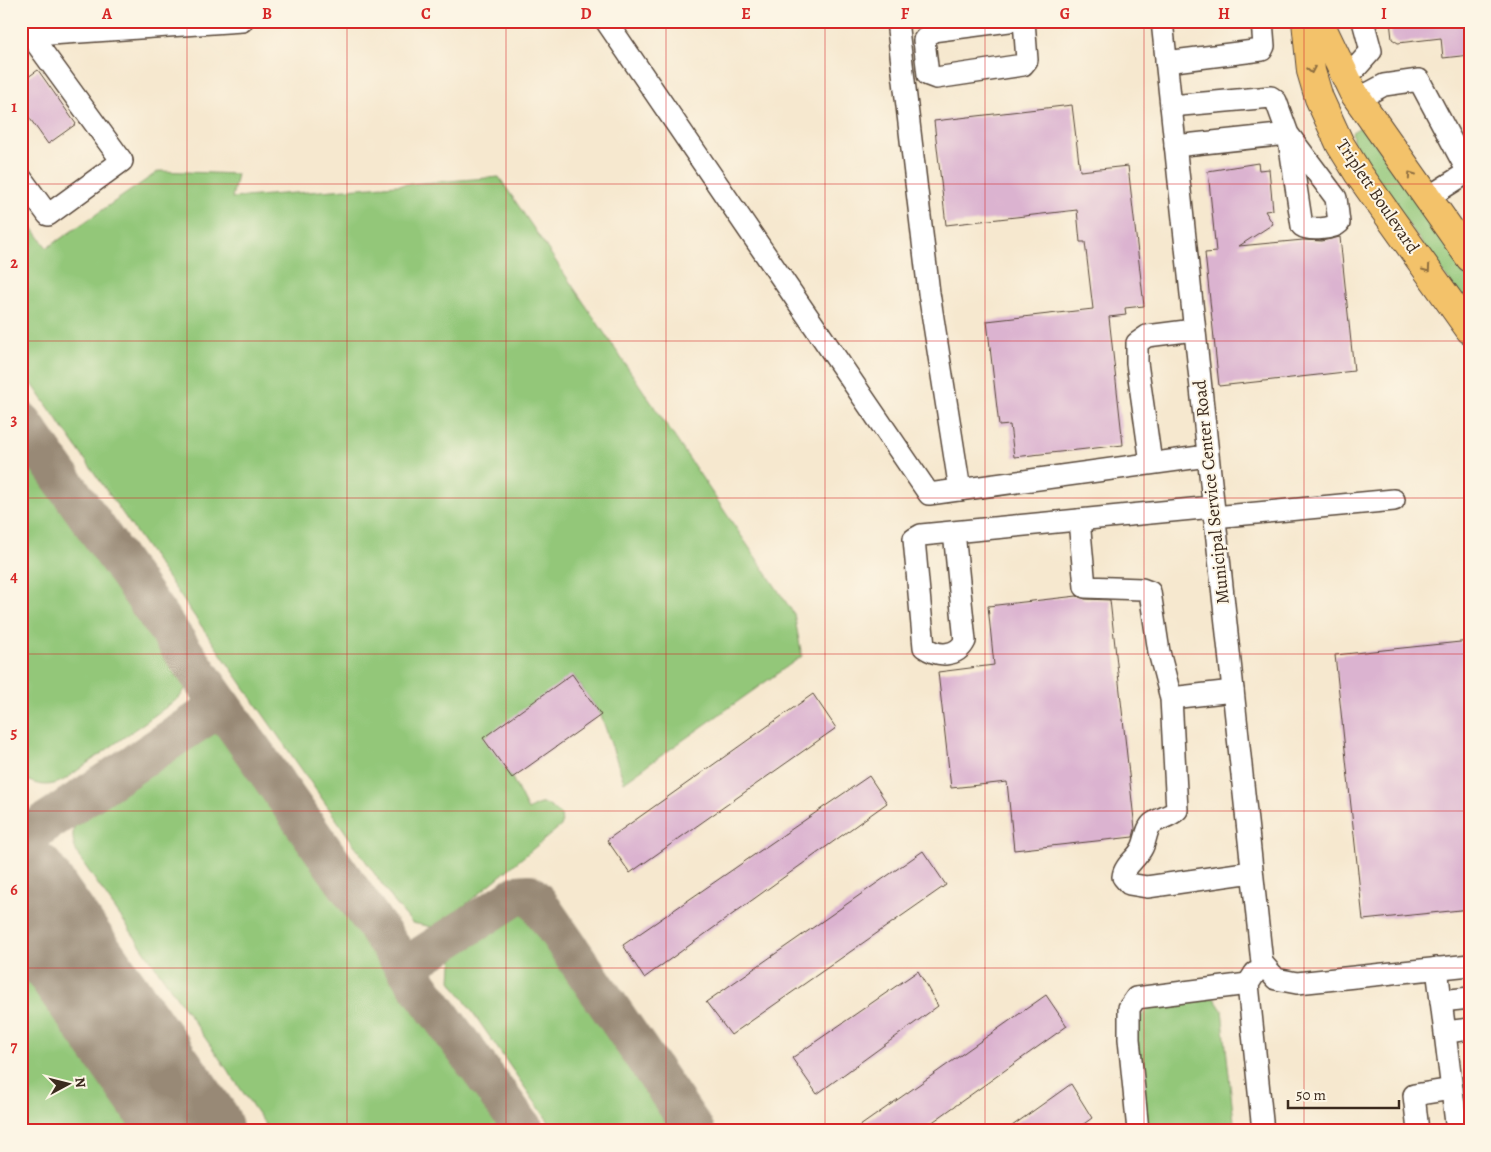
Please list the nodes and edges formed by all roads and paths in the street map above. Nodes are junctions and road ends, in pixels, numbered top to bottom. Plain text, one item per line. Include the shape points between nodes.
1 (242, 21) edge
2 (606, 21) edge
3 (897, 21) edge
4 (1009, 21) edge
5 (1024, 21) edge
6 (1162, 21) edge
7 (1262, 21) edge
8 (1306, 21) edge
9 (1319, 21) edge
10 (1363, 21) edge
11 (26, 36) edge
12 (1166, 62) junction
13 (1352, 89) junction
14 (1171, 106) junction
15 (1175, 146) junction
16 (1469, 171) edge
17 (21, 178) edge
18 (1427, 198) junction
19 (1470, 258) edge
20 (1194, 330) junction
21 (1470, 330) edge
22 (1207, 456) junction
23 (1151, 463) junction
24 (960, 490) junction
25 (1394, 500) dead end
26 (1214, 512) junction
27 (1079, 520) junction
28 (954, 532) junction
29 (1233, 691) junction
30 (1171, 698) junction
31 (1252, 872) junction
32 (1262, 963) junction
33 (1470, 965) edge
34 (1437, 968) junction
35 (1248, 984) junction
36 (1470, 998) edge
37 (1442, 1001) junction
38 (1470, 1029) edge
39 (1446, 1032) junction
40 (1452, 1089) junction
41 (1138, 1131) edge
42 (1263, 1131) edge
43 (1418, 1131) edge
44 (1456, 1131) edge

1 - 11 street
2 - 24 street via 929,494
3 - 24 street via 929,293
4 - 5 street via 927,34 924,40 928,75 936,78 1022,65 1027,60
6 - 12 street, Municipal Service Center Road
7 - 12 street via 1262,50
8 -> 21 main road, Triplett Boulevard via 1311,71 1319,98 1340,144
9 - 13 main road
10 - 13 street via 1371,51
11 - 17 street via 122,161 48,214
12 - 14 street, Municipal Service Center Road
13 - 16 street via 1419,80
18 -> 13 main road
14 - 15 street, Municipal Service Center Road
14 - 15 street via 1266,96 1276,101 1288,134
15 - 20 street, Municipal Service Center Road
16 - 18 street
18 - 19 main road
20 - 22 street, Municipal Service Center Road
20 - 23 street via 1147,336 1137,343
22 - 23 street
22 - 26 street, Municipal Service Center Road
23 - 24 street
25 - 26 street
26 - 27 street
26 - 29 street, Municipal Service Center Road
27 - 28 street
27 - 30 street via 1085,587 1150,592 1159,652
28 - 28 street via 921,535 914,539 924,648 932,653 952,653 961,649 965,641
29 - 30 street
29 - 31 street, Municipal Service Center Road
30 - 31 street via 1177,810 1149,827 1143,848 1127,866 1124,877 1130,884 1147,887
31 - 32 street, Municipal Service Center Road
32 - 34 street via 1272,977 1291,982
32 - 35 street
33 - 34 street
34 - 37 street
35 - 41 street via 1136,998 1129,1008 1129,1038
35 - 42 street
36 - 37 street
37 - 39 street
38 - 39 street
39 - 40 street
40 - 43 street via 1414,1095
40 - 44 street

